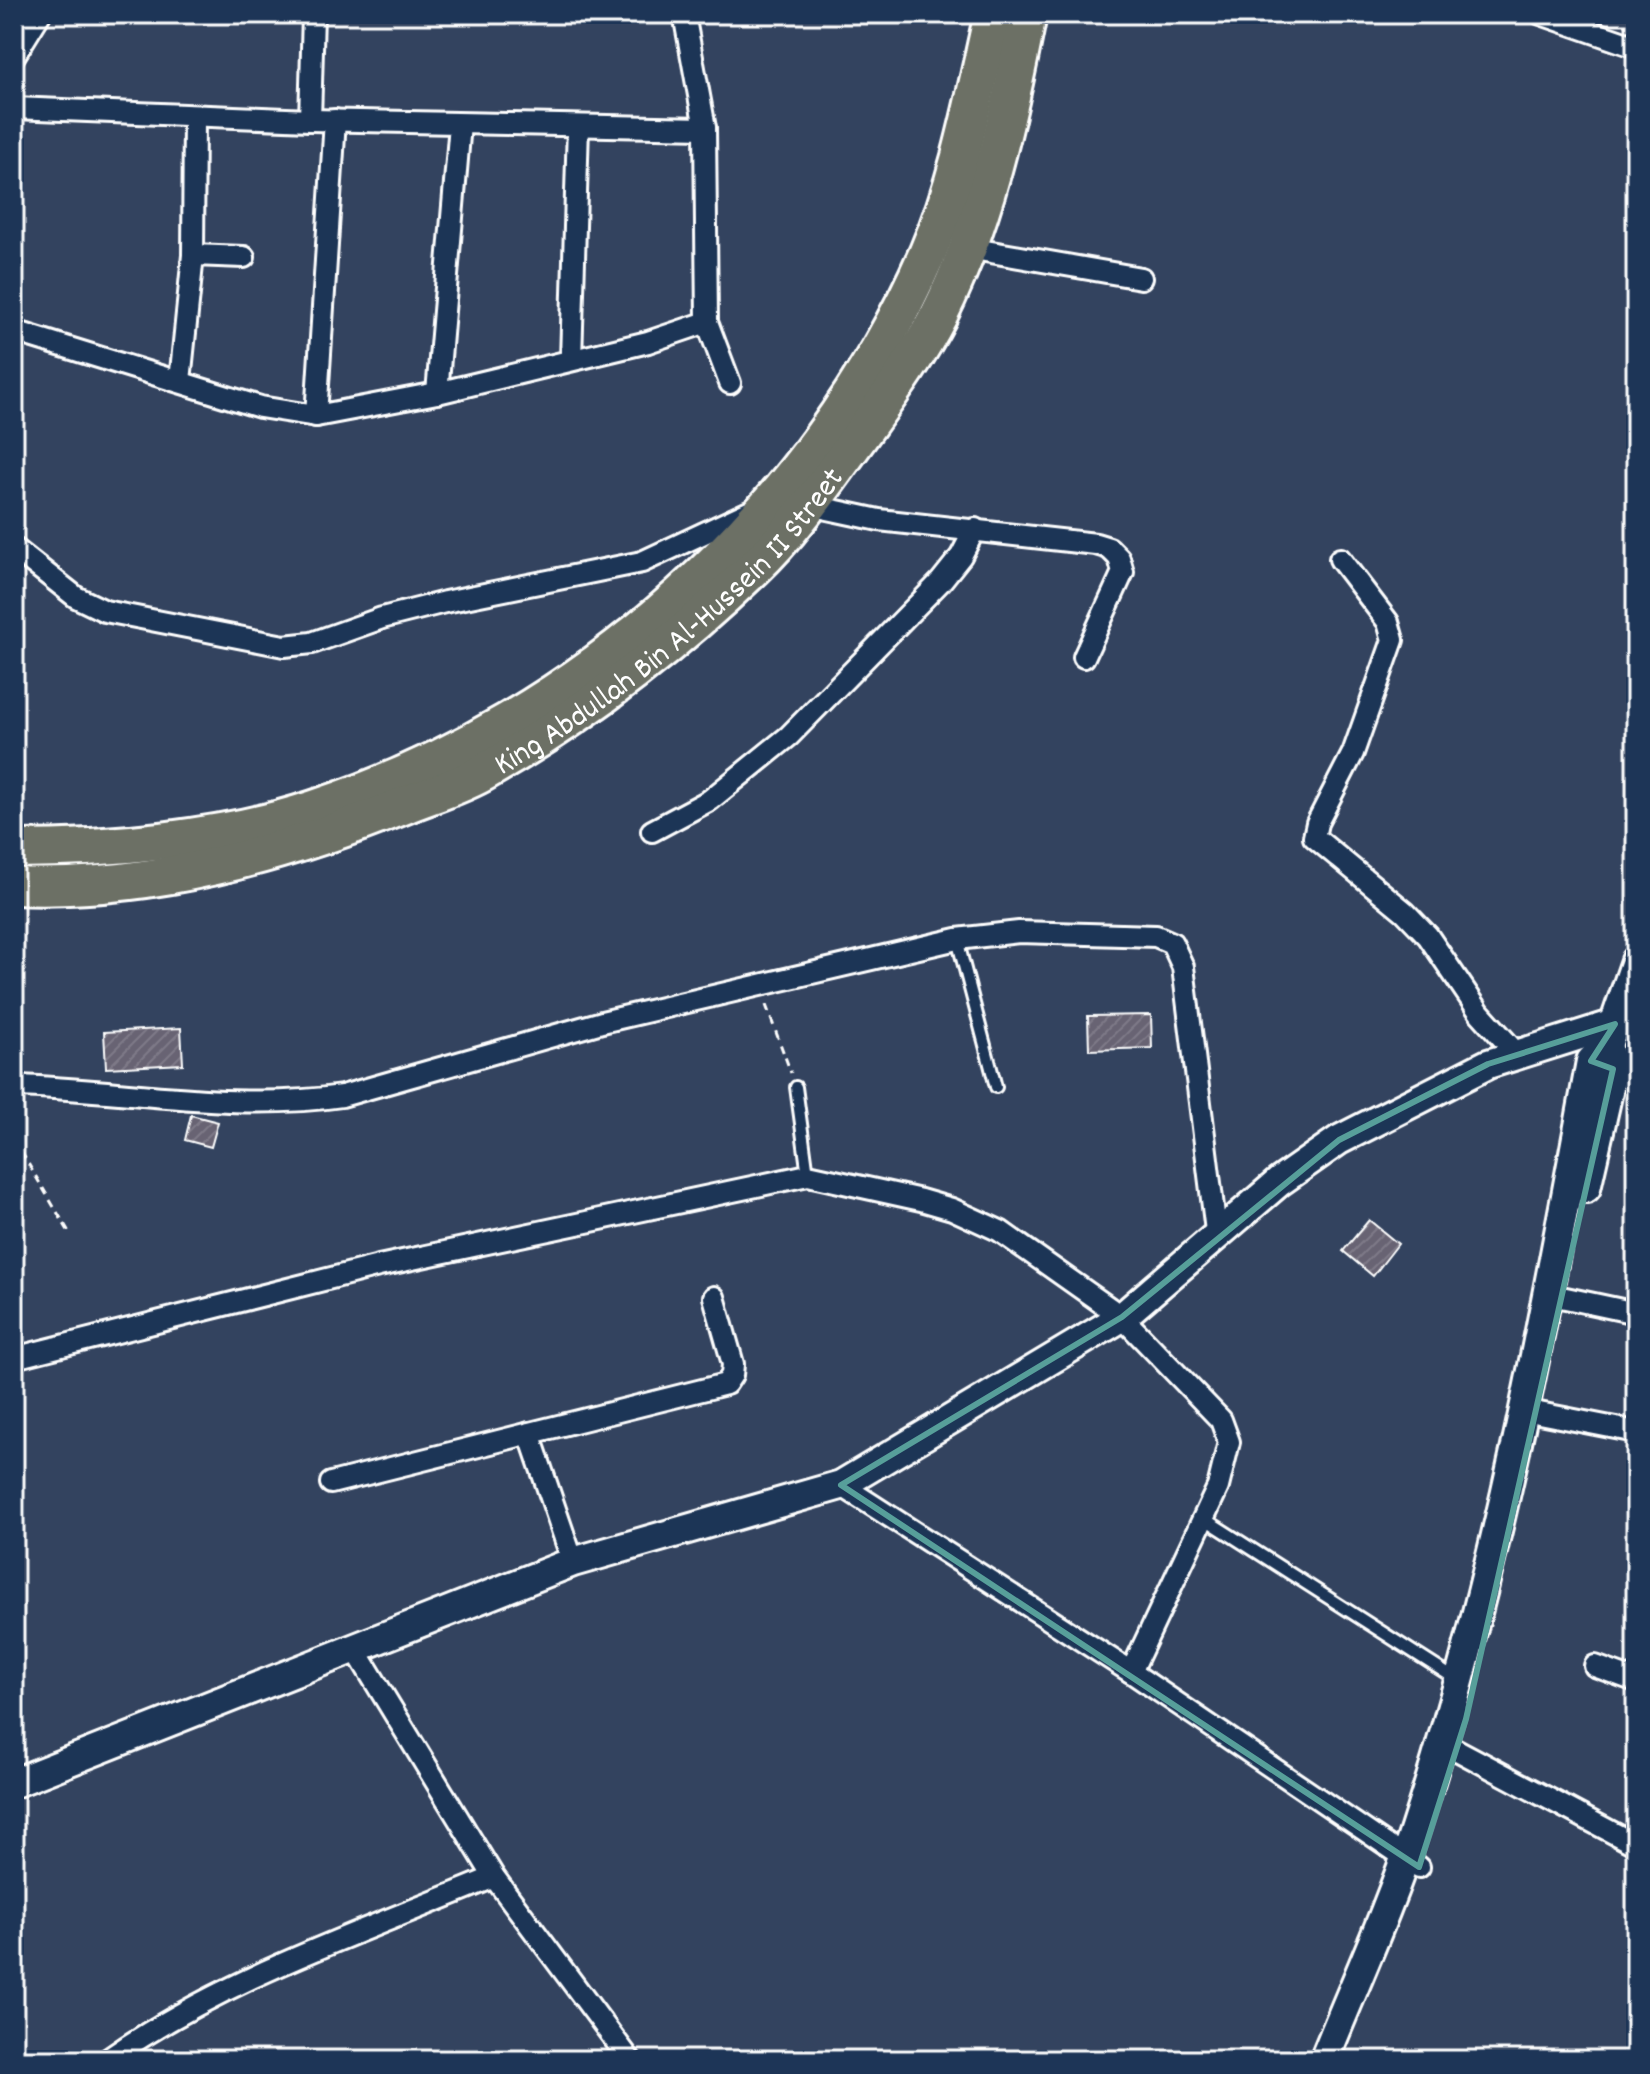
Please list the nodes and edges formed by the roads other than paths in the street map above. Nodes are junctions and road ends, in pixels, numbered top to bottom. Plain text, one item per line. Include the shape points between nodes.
1 (40, 14) edge
2 (313, 14) edge
3 (684, 14) edge
4 (993, 14) edge
5 (1028, 14) edge
6 (1541, 14) edge
7 (21, 33) edge
8 (1636, 47) edge
9 (14, 56) edge
10 (14, 108) edge
11 (194, 116) junction
12 (310, 120) junction
13 (335, 120) junction
14 (460, 124) junction
15 (578, 126) junction
16 (705, 128) junction
17 (968, 248) junction
18 (193, 255) junction
19 (244, 257) dead end
20 (1141, 278) dead end
21 (707, 322) junction
22 (14, 331) edge
23 (571, 360) junction
24 (180, 381) junction
25 (730, 383) dead end
26 (437, 393) junction
27 (316, 416) junction
28 (773, 501) junction
29 (809, 505) junction
30 (975, 529) junction
31 (14, 548) edge
32 (1340, 559) dead end
33 (1084, 657) dead end
34 (652, 831) dead end
35 (14, 849) edge
36 (14, 886) edge
37 (957, 939) junction
38 (1636, 961) edge
39 (1517, 1054) junction
40 (1613, 1055) edge
41 (14, 1086) edge
42 (796, 1087) road end
43 (996, 1087) dead end
44 (808, 1175) junction
45 (1217, 1239) junction
46 (714, 1297) dead end
47 (1561, 1297) junction
48 (1636, 1313) edge
49 (1122, 1317) junction
50 (14, 1358) edge
51 (1539, 1413) junction
52 (1636, 1432) edge
53 (529, 1433) junction
54 (331, 1483) dead end
55 (841, 1485) junction
56 (1205, 1519) junction
57 (573, 1562) junction
58 (354, 1647) junction
59 (1595, 1666) dead end
60 (1131, 1672) junction
61 (1459, 1681) junction
62 (1636, 1681) edge
63 (1450, 1746) junction
64 (14, 1783) edge
65 (1636, 1845) edge
66 (1412, 1863) junction
67 (494, 1877) junction
68 (107, 2060) edge
69 (630, 2060) edge
70 (1324, 2060) edge
71 (1343, 2060) edge

1 - 7 street
2 - 12 street
3 - 16 street
4 - 28 highway, King Abdullah Bin Al-Hussein II Street via 966,131 929,249 885,342
5 - 17 highway, King Abdullah Bin Al-Hussein II Street via 1006,123
6 - 8 street
7 - 9 street
10 - 11 street
11 - 12 street
11 - 18 street
12 - 13 street
13 - 14 street
13 - 27 street
14 - 15 street
14 - 26 street
15 - 16 street
15 - 23 street
16 - 21 street
17 - 20 street
17 - 29 highway, King Abdullah Bin Al-Hussein II Street via 938,316 904,374
18 - 19 street
18 - 24 street
21 - 23 street
21 - 25 street
22 - 24 street
23 - 26 street
24 - 27 street via 260,407
26 - 27 street
28 - 31 street via 642,562 445,602 312,643 284,646 105,611 76,597
28 - 35 highway, King Abdullah Bin Al-Hussein II Street via 667,608 628,639 544,701 438,761 312,810 219,830 82,849
29 - 30 street via 879,520
29 - 36 highway, King Abdullah Bin Al-Hussein II Street via 755,567 652,657 575,718 482,774 323,839 218,866 67,887
30 - 33 street via 1096,544 1119,558 1123,572 1118,589
30 - 34 street via 941,581 789,736 710,800
32 - 39 street via 1388,622 1393,640 1353,753 1314,837 1428,936 1480,1013
37 - 41 street via 602,1022 310,1101 252,1103
37 - 43 lane
37 - 45 street via 1019,932 1156,936 1172,943 1183,967
38 - 40 street
39 - 40 street
39 - 45 street via 1410,1101 1339,1140 1279,1182
40 - 47 street
40 - 61 street
42 - 44 lane
44 - 49 street via 921,1200 1000,1231
44 - 50 street via 379,1266
45 - 49 street
46 - 53 street via 733,1364 726,1384
47 - 48 street
47 - 51 street
49 - 55 street
49 - 56 street via 1221,1420 1229,1442
51 - 52 street
51 - 63 street
53 - 54 street
53 - 57 street
55 - 57 street
55 - 60 street
56 - 60 street
56 - 61 lane
57 - 58 street
58 - 64 street
58 - 67 street
59 - 62 street
60 - 66 street
61 - 63 street
63 - 65 street
63 - 66 street
66 - 70 street
66 - 71 street
67 - 68 street via 224,1990 160,2022
67 - 69 street

